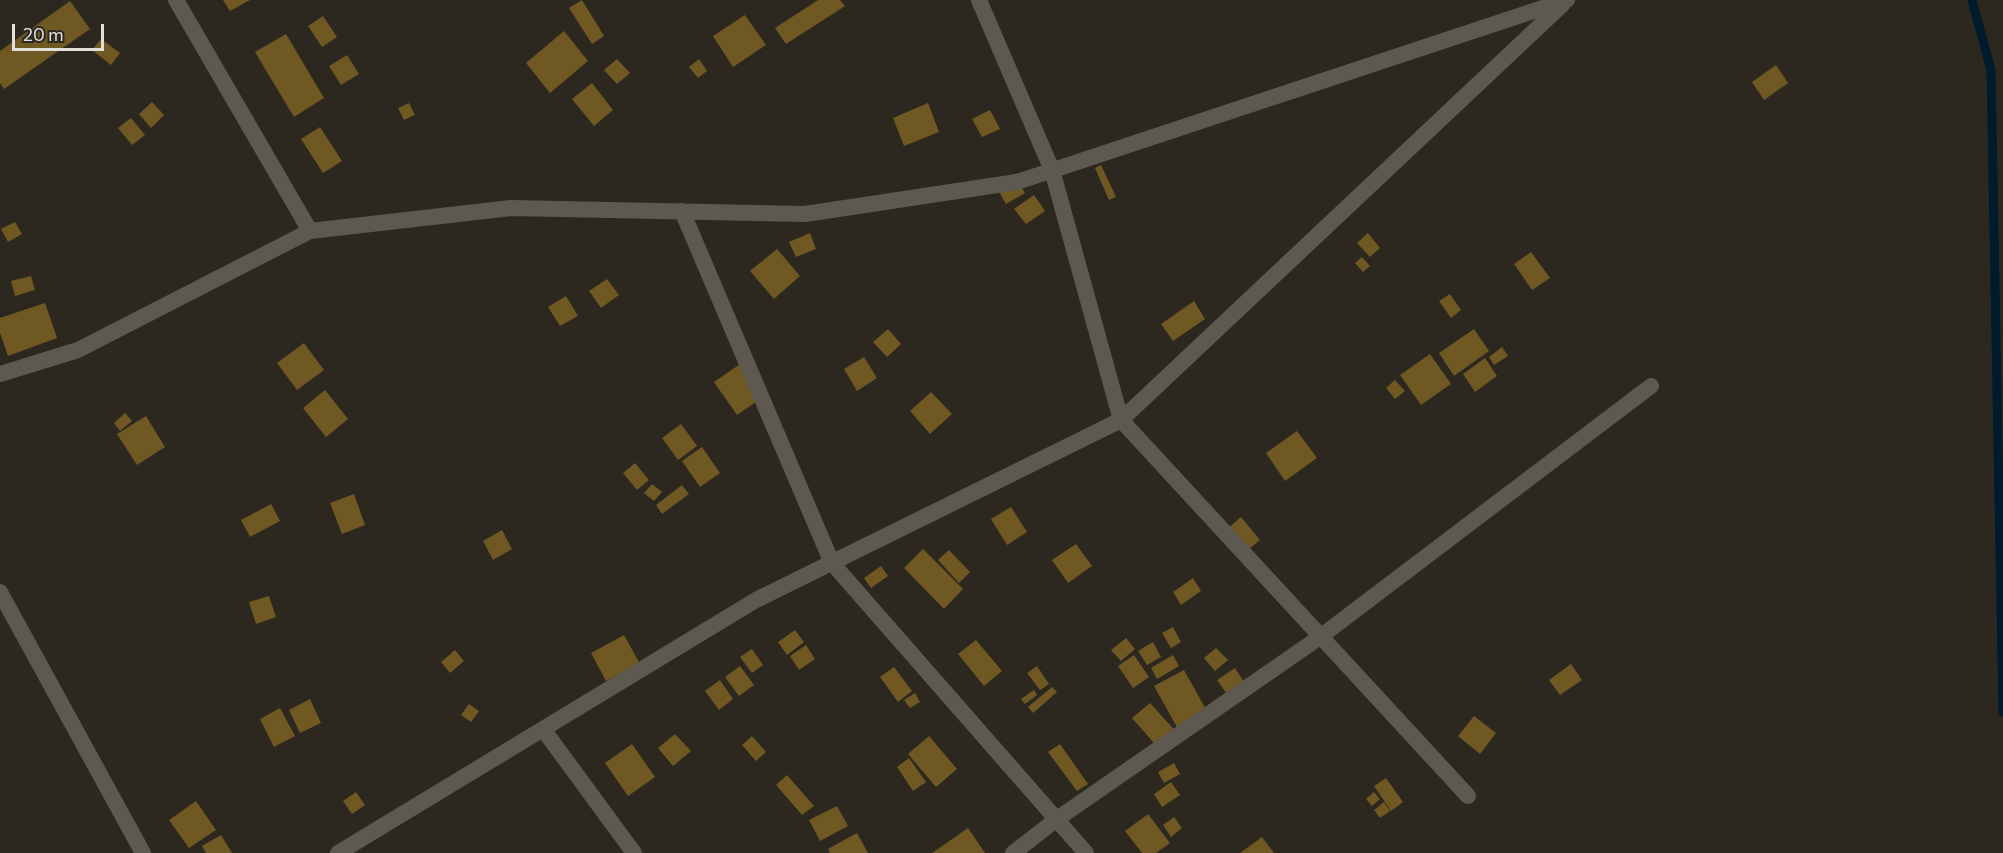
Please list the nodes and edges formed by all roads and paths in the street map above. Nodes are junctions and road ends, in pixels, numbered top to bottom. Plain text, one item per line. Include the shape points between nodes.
1 (176, 0) edge
2 (980, 0) edge
3 (1567, 0) edge
4 (1052, 170) junction
5 (682, 211) junction
6 (310, 231) junction
7 (0, 374) edge
8 (1651, 386) dead end
9 (1121, 420) junction
10 (832, 563) junction
11 (0, 592) edge
12 (1320, 637) junction
13 (543, 729) junction
14 (1468, 796) dead end
15 (1057, 819) junction
16 (143, 853) edge
17 (338, 853) edge
18 (633, 853) edge
19 (1013, 853) edge
20 (1086, 853) edge

1 - 6 street
2 - 4 street
3 - 4 street
3 - 9 street
4 - 5 street via 1017,182 806,214
4 - 9 street
5 - 6 street via 512,208
5 - 10 street
6 - 7 street via 78,350
8 - 12 street
9 - 10 street
9 - 12 street
10 - 13 street via 756,600
10 - 15 street
11 - 16 street
12 - 14 street
12 - 15 street
13 - 17 street
13 - 18 street
15 - 19 street
15 - 20 street

